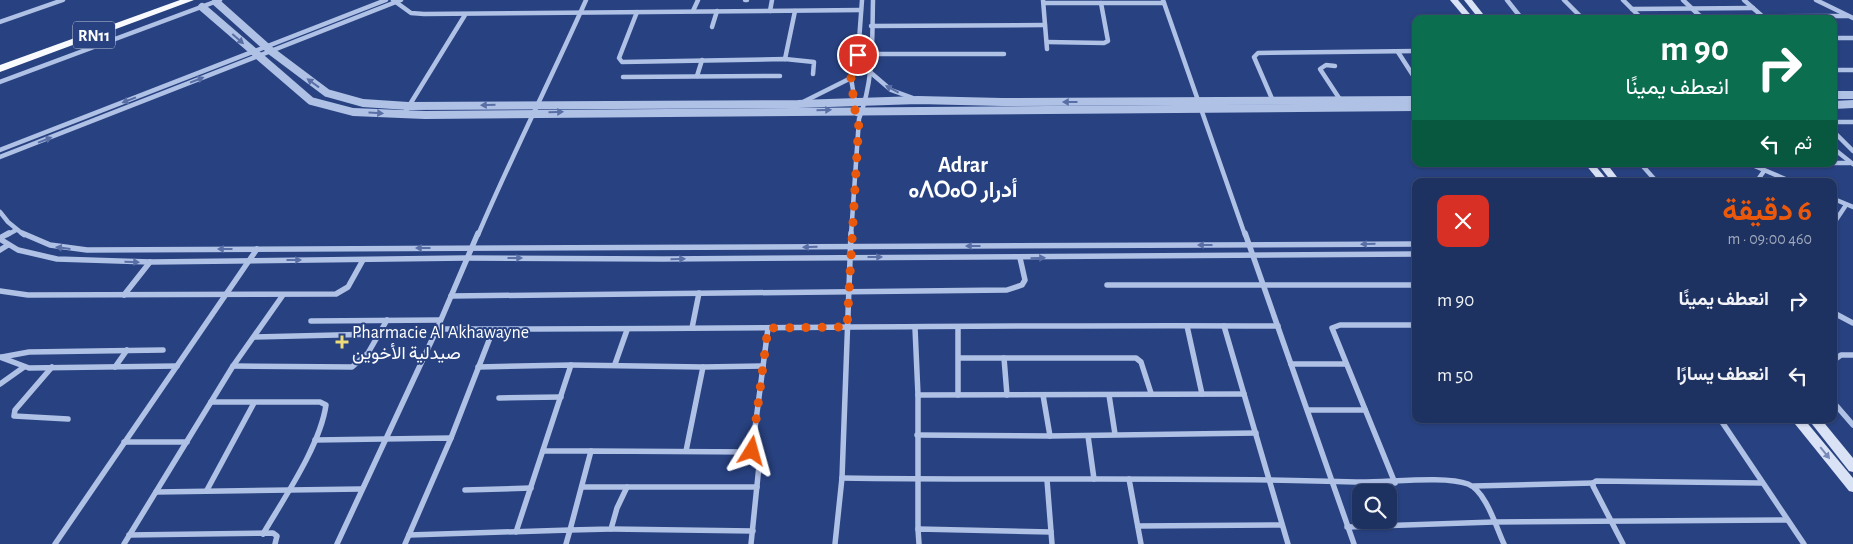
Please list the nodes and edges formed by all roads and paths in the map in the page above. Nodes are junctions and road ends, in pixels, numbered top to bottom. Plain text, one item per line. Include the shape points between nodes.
1 (63, 0) edge
2 (164, 0) edge
3 (189, 0) edge
4 (386, 0) edge
5 (401, 0) edge
6 (586, 0) edge
7 (698, 0) edge
8 (772, 0) edge
9 (862, 0) edge
10 (873, 0) edge
11 (1454, 0) edge
12 (1468, 0) edge
13 (1507, 0) edge
14 (1564, 0) edge
15 (1623, 0) edge
16 (1683, 0) edge
17 (1744, 0) edge
18 (1816, 0) edge
19 (218, 1) edge
20 (394, 1) edge
21 (1163, 1) edge
22 (1043, 2) edge
23 (1101, 2) junction
24 (202, 7) junction
25 (1692, 8) junction
26 (1753, 8) junction
27 (1632, 9) junction
28 (861, 10) junction
29 (693, 11) junction
30 (717, 11) junction
31 (770, 11) junction
32 (795, 11) junction
33 (580, 12) junction
34 (636, 12) junction
35 (465, 14) junction
36 (1467, 15) edge
37 (1480, 15) edge
38 (1520, 15) edge
39 (1578, 15) edge
40 (1637, 15) edge
41 (1699, 15) edge
42 (1761, 15) edge
43 (1837, 16) edge
44 (1848, 16) junction
45 (1853, 18) edge
46 (0, 22) edge
47 (1045, 25) junction
48 (871, 26) junction
49 (712, 27) dead end
50 (1837, 38) edge
51 (1853, 38) edge
52 (1047, 42) junction
53 (269, 49) junction
54 (1047, 49) dead end
55 (1398, 52) junction
56 (1412, 52) edge
57 (255, 54) junction
58 (871, 54) junction
59 (1004, 54) dead end
60 (785, 59) junction
61 (0, 60) edge
62 (702, 60) junction
63 (1335, 66) dead end
64 (0, 70) edge
65 (1837, 70) edge
66 (1853, 70) edge
67 (870, 72) junction
68 (813, 74) dead end
69 (1412, 74) edge
70 (698, 76) junction
71 (780, 76) dead end
72 (623, 77) dead end
73 (851, 78) junction
74 (0, 82) edge
75 (1837, 95) edge
76 (1853, 95) edge
77 (918, 100) junction
78 (1412, 100) edge
79 (1273, 101) junction
80 (1341, 101) junction
81 (539, 104) junction
82 (798, 104) junction
83 (1199, 104) junction
84 (1853, 104) edge
85 (1837, 105) edge
86 (408, 106) junction
87 (860, 106) junction
88 (1412, 108) edge
89 (535, 112) junction
90 (404, 114) junction
91 (859, 119) junction
92 (1837, 122) edge
93 (1853, 122) edge
94 (1837, 135) edge
95 (0, 150) edge
96 (1837, 151) edge
97 (1853, 151) edge
98 (0, 158) edge
99 (1837, 163) edge
100 (1852, 163) edge
101 (1592, 167) edge
102 (1604, 167) edge
103 (1644, 167) edge
104 (1757, 167) edge
105 (1764, 170) junction
106 (1601, 178) edge
107 (1614, 178) edge
108 (1653, 178) edge
109 (1758, 178) edge
110 (1783, 178) edge
111 (1837, 201) edge
112 (1846, 205) junction
113 (1853, 207) edge
114 (0, 213) edge
115 (1837, 218) edge
116 (16, 230) junction
117 (0, 239) edge
118 (1412, 244) edge
119 (8, 245) junction
120 (1248, 245) junction
121 (852, 247) junction
122 (472, 248) junction
123 (257, 249) junction
124 (0, 250) edge
125 (1412, 254) edge
126 (1252, 256) junction
127 (850, 257) junction
128 (466, 258) junction
129 (1020, 258) junction
130 (249, 260) junction
131 (363, 260) junction
132 (150, 262) junction
133 (1107, 285) dead end
134 (1412, 285) edge
135 (1263, 286) junction
136 (0, 291) edge
137 (848, 292) junction
138 (699, 293) junction
139 (226, 294) junction
140 (124, 295) junction
141 (282, 295) junction
142 (451, 296) junction
143 (1837, 315) edge
144 (387, 320) junction
145 (440, 320) junction
146 (312, 321) dead end
147 (1853, 323) edge
148 (1187, 326) junction
149 (1224, 326) junction
150 (1278, 326) junction
151 (1412, 326) edge
152 (847, 327) junction
153 (958, 327) junction
154 (692, 328) junction
155 (768, 328) junction
156 (915, 328) junction
157 (436, 329) junction
158 (493, 330) junction
159 (627, 330) junction
160 (378, 334) junction
161 (254, 337) junction
162 (127, 350) junction
163 (164, 350) dead end
164 (1853, 356) edge
165 (1, 357) edge
166 (959, 358) junction
167 (1004, 358) junction
168 (1837, 358) edge
169 (615, 364) junction
170 (1291, 364) junction
171 (1346, 364) junction
172 (572, 365) junction
173 (177, 366) junction
174 (233, 366) junction
175 (763, 366) junction
176 (24, 367) junction
177 (52, 367) junction
178 (115, 367) junction
179 (478, 367) junction
180 (703, 367) junction
181 (0, 384) edge
182 (1150, 393) junction
183 (1202, 394) junction
184 (1244, 394) junction
185 (918, 395) junction
186 (958, 395) junction
187 (1007, 395) junction
188 (1043, 395) junction
189 (1109, 395) junction
190 (499, 398) dead end
191 (561, 398) junction
192 (211, 402) junction
193 (254, 402) junction
194 (1837, 407) edge
195 (1308, 410) junction
196 (1365, 410) junction
197 (1844, 415) junction
198 (68, 419) dead end
199 (1853, 420) edge
200 (1723, 423) edge
201 (1800, 423) edge
202 (1817, 423) edge
203 (1853, 425) edge
204 (1256, 433) junction
205 (1115, 434) junction
206 (917, 435) junction
207 (1050, 436) junction
208 (1088, 436) junction
209 (451, 438) junction
210 (386, 439) junction
211 (314, 440) junction
212 (124, 442) junction
213 (187, 442) junction
214 (543, 451) junction
215 (591, 451) junction
216 (686, 451) junction
217 (752, 451) junction
218 (1853, 467) edge
219 (842, 478) junction
220 (1269, 478) junction
221 (1094, 479) junction
222 (1129, 479) junction
223 (918, 480) junction
224 (1047, 480) junction
225 (1332, 480) junction
226 (1395, 483) junction
227 (1593, 483) junction
228 (1761, 483) junction
229 (1474, 486) junction
230 (582, 487) junction
231 (627, 487) junction
232 (757, 487) junction
233 (1853, 487) edge
234 (531, 488) junction
235 (288, 489) junction
236 (361, 489) junction
237 (207, 490) junction
238 (465, 490) dead end
239 (156, 492) junction
240 (1609, 520) junction
241 (1787, 520) junction
242 (1494, 522) junction
243 (1282, 525) junction
244 (1138, 526) junction
245 (1347, 527) junction
246 (611, 529) junction
247 (918, 529) junction
248 (570, 530) junction
249 (753, 531) junction
250 (516, 532) junction
251 (1051, 532) junction
252 (263, 534) junction
253 (129, 535) junction
254 (409, 536) junction
255 (55, 544) edge
256 (124, 544) edge
257 (275, 544) edge
258 (337, 544) edge
259 (405, 544) edge
260 (566, 544) edge
261 (751, 544) edge
262 (835, 544) edge
263 (919, 544) edge
264 (1052, 544) edge
265 (1141, 544) edge
266 (1288, 544) edge
267 (1354, 544) edge
268 (1504, 544) edge
269 (1623, 544) edge
270 (1804, 544) edge

1 - 46 street
2 - 61 highway, RN11
3 - 64 highway, RN11
4 - 53 street
5 - 20 street
6 - 33 street
7 - 29 street
8 - 31 street
9 - 28 street
10 - 48 street
11 - 36 main road
12 - 37 main road
13 - 38 street
14 - 39 street
15 - 27 street
16 - 25 street
17 - 26 street
18 - 44 street
19 - 24 street
19 - 53 street
20 - 35 street via 416,14
20 - 53 street
21 - 23 street
21 - 83 street
22 - 23 street
22 - 47 street
23 - 52 street via 1108,41
24 -> 57 street
24 - 74 street
25 - 26 street
25 - 27 street
25 - 41 street
26 - 42 street
27 - 40 street
28 - 32 street
28 - 73 street via 858,55
29 - 30 street
29 - 34 street
30 - 31 street
30 - 49 street
31 - 32 street
32 - 60 street
33 - 34 street
33 - 35 street
33 - 81 street
34 - 62 street via 619,58 622,62
35 - 86 street
43 - 44 street
44 - 45 street
47 - 48 street
47 - 52 street
48 - 58 street
50 - 51 street
52 - 54 street
53 - 57 street
86 -> 53 street via 362,103 334,97
55 - 56 street
55 - 69 street
55 - 79 street via 1258,52 1254,57
57 -> 90 street via 303,96 320,105 342,110
57 -> 95 street
98 -> 57 street
58 - 59 street
58 - 67 street
60 - 62 street
60 - 68 street via 814,62
62 - 70 street
63 - 80 street via 1326,65 1320,70
65 - 66 street
77 -> 67 street via 891,90
67 - 87 street
70 - 71 street
70 - 72 street
73 - 82 street
73 - 87 street
75 - 76 street
83 -> 77 street
77 - 87 street
78 - 80 street
79 - 80 street
79 - 83 street
81 - 82 street
81 -> 86 street
81 - 89 street
82 - 87 street
83 - 87 street via 960,111
83 - 88 street
83 - 120 street
84 - 85 street
86 - 90 street
89 -> 87 street
87 - 91 street
87 - 91 street
89 - 90 street
89 - 122 street
91 - 121 street
92 - 93 street
94 - 97 street
96 - 100 street
99 - 100 street
101 - 106 main road
102 - 107 main road
103 - 108 street
104 - 105 street
105 - 109 street
105 - 110 street
111 - 112 street
112 - 113 street
112 - 115 street
114 - 116 street
116 - 117 street
123 -> 116 street via 69,249 40,243
117 - 119 street
118 -> 120 street
119 - 124 street
119 -> 132 street via 57,260
120 -> 121 street
120 - 126 street
121 -> 122 street
121 - 127 street
122 -> 123 street
122 - 128 street
123 - 130 street
125 - 126 street
129 -> 126 street
126 - 135 street
128 -> 127 street via 663,260
127 -> 129 street
127 - 137 street
128 - 131 street
128 - 142 street
129 - 137 street via 1025,280 1022,285 1007,290
130 -> 131 street
130 - 132 street
130 - 139 street
131 - 141 street via 348,287 340,293
132 - 140 street
133 - 135 street
134 - 135 street
135 - 150 street
136 - 140 street via 28,295
137 - 138 street
137 - 152 street
138 - 142 street
138 - 154 street
139 - 140 street
139 - 141 street
139 - 173 street
141 - 161 street
142 - 145 street
143 - 147 street
144 - 145 street
144 - 146 street
144 - 160 street
145 - 157 street
148 - 149 street
148 - 153 street
148 - 183 street
149 - 150 street
149 - 184 street
150 - 170 street
151 - 171 street via 1333,326
152 - 155 street
152 - 156 street
152 - 219 street
153 - 156 street
153 - 166 street
154 - 155 street
154 - 159 street
155 - 175 street
156 - 185 street
157 - 158 street
157 - 210 street
158 - 159 street
158 - 179 street
159 - 169 street
160 - 161 street
160 - 174 street via 365,357 352,367
161 - 174 street
162 - 163 street
162 - 165 street via 24,352
162 - 178 street
164 - 168 street
165 - 176 street
166 - 167 street
166 - 186 street
167 - 182 street via 1136,358 1141,362
167 - 187 street
169 - 172 street
169 - 180 street
170 - 171 street
170 - 195 street
171 - 196 street
172 - 179 street
172 - 191 street
173 - 178 street
173 - 212 street
174 - 192 street
175 - 180 street
175 - 217 street
176 - 177 street
176 - 181 street
177 - 178 street
177 - 198 street via 15,410 14,416
179 - 209 street
180 - 216 street
182 - 183 street
182 - 189 street
183 - 184 street
184 - 204 street
185 - 186 street
185 - 206 street
186 - 187 street
187 - 188 street
188 - 189 street
188 - 207 street
189 - 205 street
190 - 191 street
191 - 214 street
192 - 193 street
192 - 213 street
193 - 211 street via 324,403 327,407
193 - 237 street
194 - 197 street
195 - 196 street
195 - 225 street
196 - 226 street
197 - 199 street
197 - 203 street
200 - 228 street
201 -> 233 main road
202 - 218 main road
204 - 205 street
204 - 220 street
205 - 208 street
206 - 207 street
206 - 223 street
207 - 208 street
208 - 221 street
209 - 210 street
209 - 254 street
210 - 211 street
210 - 236 street
211 - 235 street
212 - 213 street
212 - 255 street
213 - 239 street
214 - 215 street
214 - 234 street
215 - 216 street
215 - 230 street
216 - 217 street
217 - 232 street via 760,456
219 - 223 street
219 - 262 street
220 - 222 street
220 - 225 street
220 - 243 street
221 - 222 street
221 - 224 street
222 - 244 street
223 - 224 street
223 - 247 street
224 - 251 street
225 - 226 street
225 - 245 street
226 - 229 street via 1456,481
227 - 228 street via 1599,480
227 - 229 street
227 - 240 street
228 - 241 street
229 - 242 street via 1484,498
230 - 231 street
230 - 248 street
231 - 232 street
231 - 246 street
232 - 249 street
234 - 238 street
234 - 250 street
235 - 236 street
235 - 237 street
235 - 252 street
236 - 258 street
237 - 239 street
239 - 253 street
240 - 241 street
240 - 242 street
240 - 269 street
241 - 270 street
242 - 245 street
242 - 268 street
243 - 244 street
243 - 266 street
244 - 265 street
245 - 267 street
246 - 248 street
246 - 249 street
247 - 251 street
247 - 263 street
248 - 250 street
248 - 260 street
249 - 261 street
250 - 254 street
251 - 264 street
252 - 253 street
252 - 257 street via 275,534
253 - 256 street
254 - 259 street

